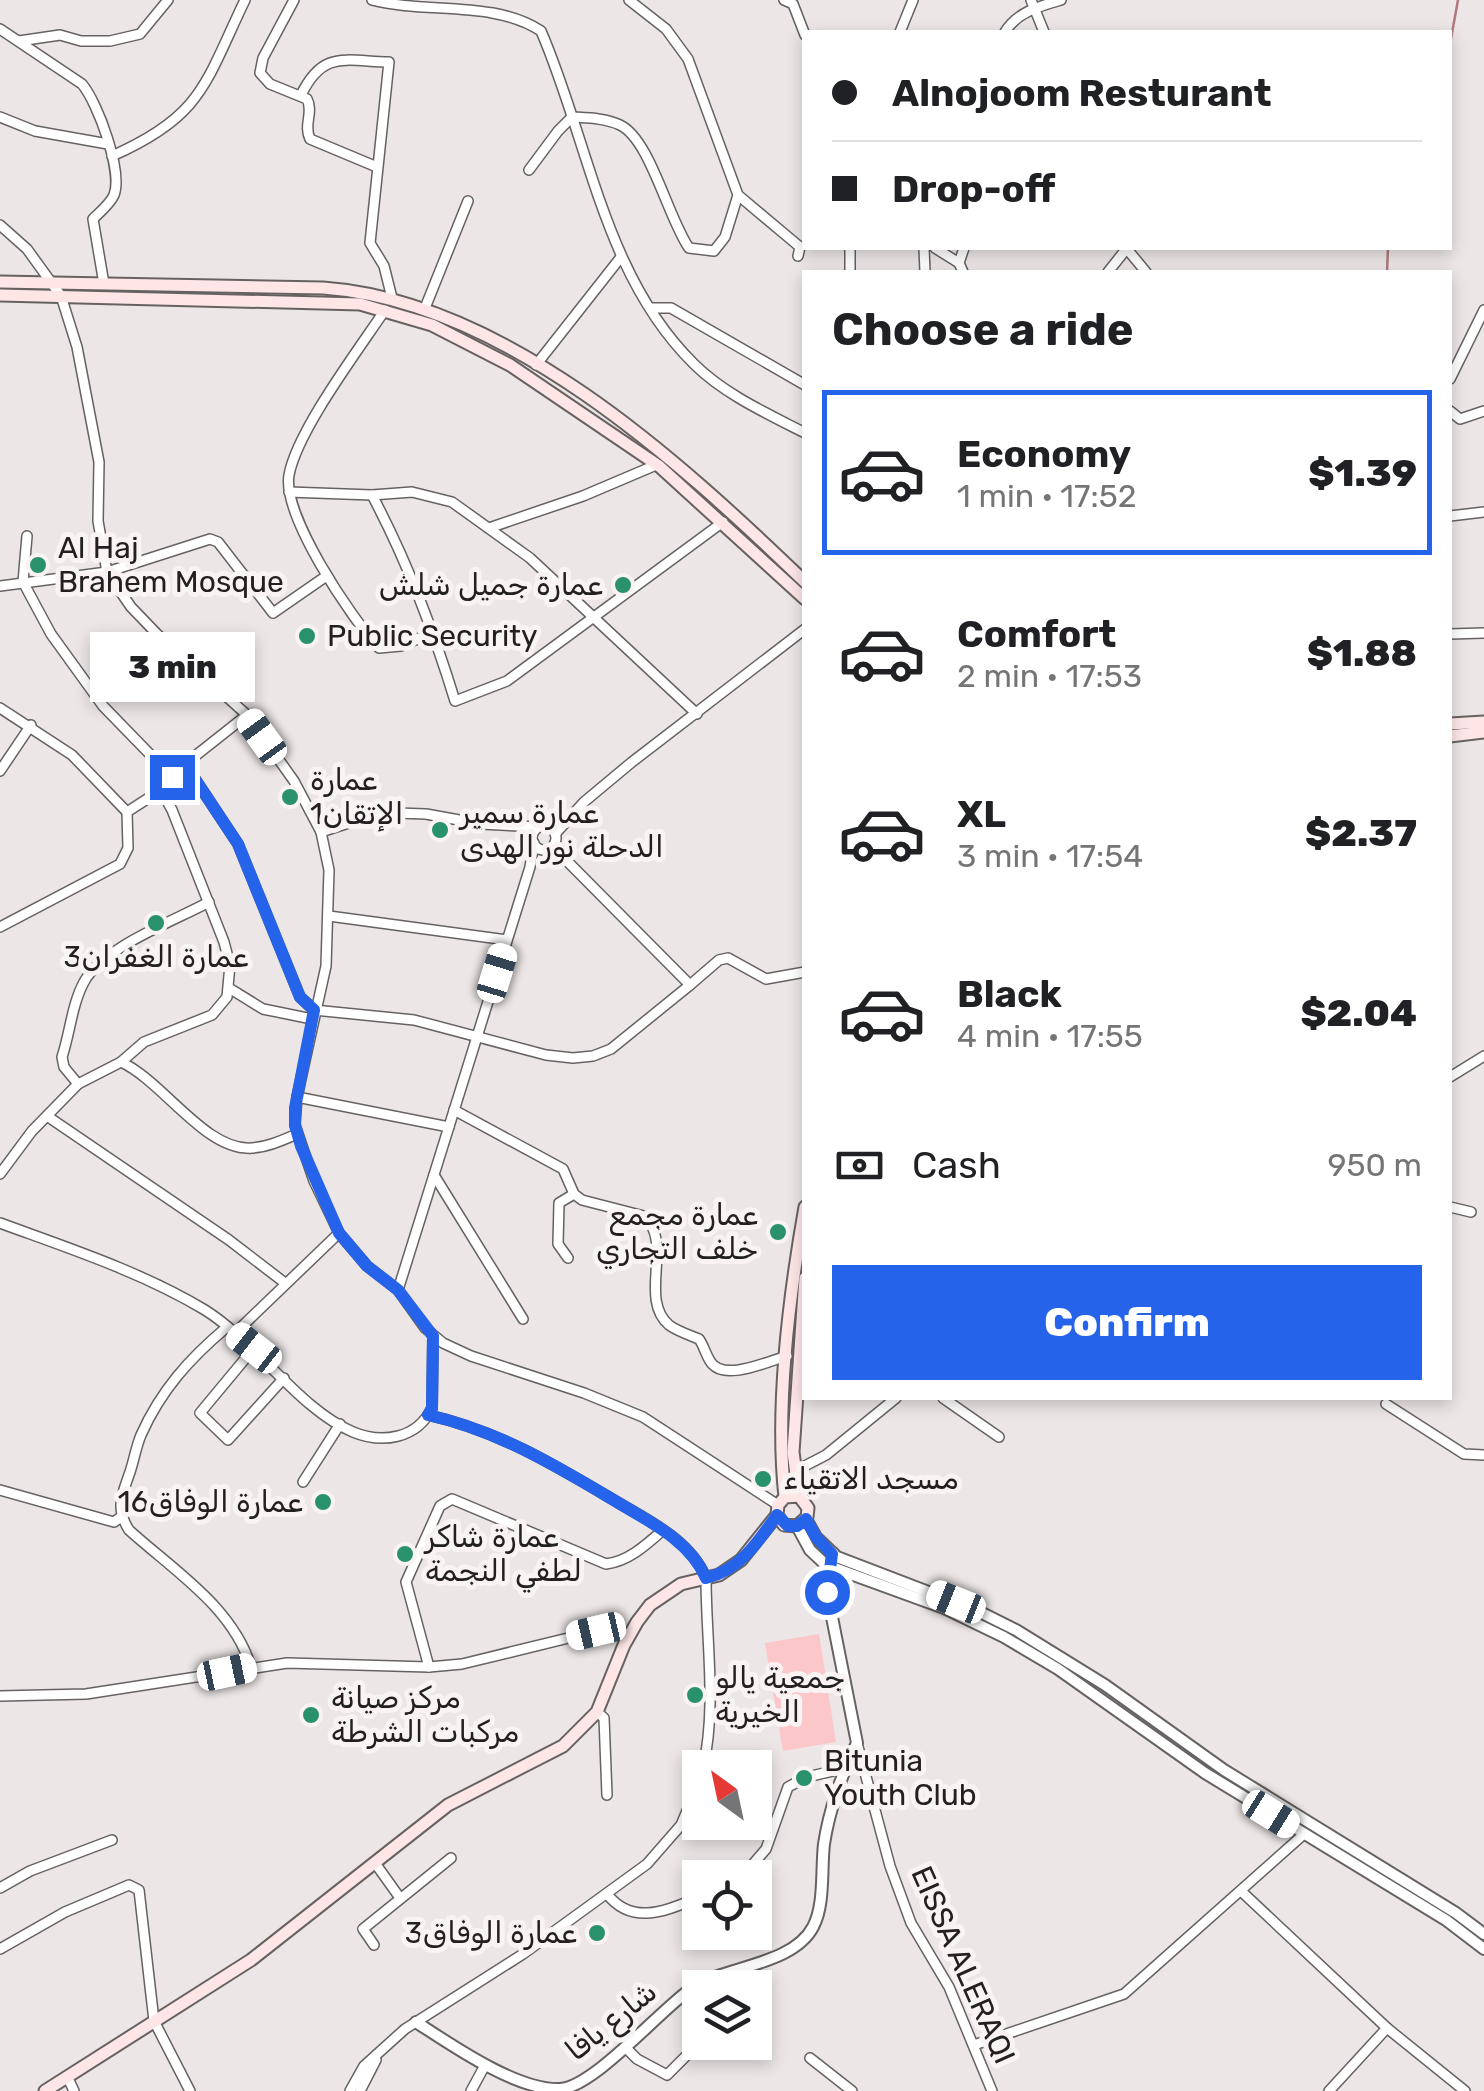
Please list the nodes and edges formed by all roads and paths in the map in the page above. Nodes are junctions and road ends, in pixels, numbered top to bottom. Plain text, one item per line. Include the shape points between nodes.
1 (168, 0) edge
2 (245, 0) edge
3 (294, 0) edge
4 (372, 0) edge
5 (629, 0) edge
6 (784, 0) edge
7 (913, 0) edge
8 (1061, 0) edge
9 (400, 4) edge
10 (1032, 4) edge
11 (0, 29) edge
12 (803, 30) edge
13 (901, 30) edge
14 (1006, 30) edge
15 (1043, 30) edge
16 (19, 41) junction
17 (301, 94) junction
18 (0, 117) edge
19 (572, 117) junction
20 (108, 144) junction
21 (112, 156) junction
22 (377, 168) junction
23 (530, 170) dead end
24 (738, 195) junction
25 (468, 202) dead end
26 (0, 225) edge
27 (938, 250) edge
28 (1125, 250) edge
29 (1129, 250) edge
30 (798, 256) dead end
31 (621, 257) junction
32 (961, 268) edge
33 (1110, 270) edge
34 (1144, 270) edge
35 (0, 282) edge
36 (52, 283) junction
37 (104, 284) junction
38 (0, 294) edge
39 (61, 296) junction
40 (392, 298) junction
41 (425, 308) junction
42 (651, 308) junction
43 (384, 310) junction
44 (1484, 310) edge
45 (536, 365) junction
46 (1452, 375) edge
47 (802, 383) edge
48 (1484, 411) edge
49 (1452, 413) edge
50 (802, 431) edge
51 (656, 465) junction
52 (289, 492) junction
53 (372, 495) junction
54 (1484, 512) edge
55 (1452, 516) edge
56 (722, 522) junction
57 (489, 528) junction
58 (27, 536) dead end
59 (108, 572) junction
60 (325, 576) junction
61 (802, 579) edge
62 (24, 582) junction
63 (0, 586) edge
64 (802, 596) edge
65 (592, 616) junction
66 (802, 631) edge
67 (434, 632) junction
68 (1484, 633) edge
69 (1452, 634) edge
70 (0, 708) edge
71 (696, 714) junction
72 (246, 715) junction
73 (1484, 722) edge
74 (1452, 724) edge
75 (31, 725) junction
76 (1484, 732) edge
77 (1452, 736) edge
78 (185, 764) junction
79 (0, 771) edge
80 (172, 777) junction
81 (160, 790) junction
82 (580, 806) junction
83 (126, 812) junction
84 (509, 826) junction
85 (541, 826) junction
86 (321, 832) junction
87 (556, 835) junction
88 (539, 845) junction
89 (566, 860) junction
90 (209, 902) junction
91 (329, 916) junction
92 (0, 927) edge
93 (507, 940) junction
94 (802, 973) edge
95 (690, 985) junction
96 (230, 988) junction
97 (313, 1015) junction
98 (477, 1037) junction
99 (1484, 1056) edge
100 (121, 1062) junction
101 (1452, 1077) edge
102 (78, 1084) junction
103 (297, 1096) junction
104 (454, 1110) junction
105 (47, 1116) junction
106 (449, 1128) junction
107 (298, 1134) junction
108 (0, 1174) edge
109 (434, 1174) junction
110 (574, 1194) junction
111 (1452, 1207) edge
112 (1471, 1212) dead end
113 (0, 1223) edge
114 (802, 1223) edge
115 (339, 1233) junction
116 (568, 1258) dead end
117 (284, 1283) junction
118 (398, 1290) junction
119 (523, 1320) dead end
120 (802, 1328) edge
121 (231, 1330) junction
122 (433, 1336) junction
123 (254, 1348) junction
124 (787, 1356) junction
125 (284, 1378) junction
126 (894, 1400) edge
127 (944, 1400) edge
128 (1386, 1404) dead end
129 (428, 1415) junction
130 (340, 1424) junction
131 (999, 1437) dead end
132 (1484, 1455) edge
133 (796, 1470) junction
134 (303, 1482) dead end
135 (0, 1490) edge
136 (799, 1496) junction
137 (780, 1506) junction
138 (121, 1517) junction
139 (797, 1524) junction
140 (662, 1530) junction
141 (759, 1541) junction
142 (832, 1554) junction
143 (829, 1567) junction
144 (706, 1578) junction
145 (630, 1635) junction
146 (250, 1667) junction
147 (430, 1667) junction
148 (0, 1696) edge
149 (597, 1712) junction
150 (857, 1743) junction
151 (705, 1750) edge
152 (846, 1768) junction
153 (606, 1795) dead end
154 (682, 1825) edge
155 (1304, 1834) junction
156 (112, 1840) dead end
157 (452, 1858) dead end
158 (757, 1860) edge
159 (375, 1863) junction
160 (0, 1888) edge
161 (1242, 1891) junction
162 (608, 1894) junction
163 (400, 1898) junction
164 (682, 1904) edge
165 (1484, 1934) edge
166 (374, 1945) dead end
167 (0, 1948) edge
168 (1484, 1948) edge
169 (154, 2021) junction
170 (416, 2022) junction
171 (1387, 2028) junction
172 (974, 2045) junction
173 (624, 2047) junction
174 (382, 2048) junction
175 (810, 2058) dead end
176 (682, 2060) edge
177 (484, 2067) junction
178 (67, 2076) junction
179 (564, 2090) edge
180 (45, 2091) edge
181 (74, 2091) edge
182 (190, 2091) edge
183 (350, 2091) edge
184 (360, 2091) edge
185 (471, 2091) edge
186 (852, 2091) edge
187 (992, 2091) edge
188 (1329, 2091) edge
189 (1465, 2091) edge

1 - 16 street via 140,34 110,41 60,35
2 - 21 street via 194,102 147,141
3 - 17 street via 260,73 270,84
4 - 9 street
5 - 24 street via 666,29 688,59
6 - 12 street via 793,4
7 - 13 street
8 - 10 street
9 - 19 street via 502,12 528,22 541,32
10 - 14 street
10 - 15 street
11 - 16 street
16 - 20 street via 82,84
17 - 22 street via 310,102 310,139
17 - 22 street via 319,66 389,62
18 - 20 street via 35,131
19 - 23 street
19 - 24 street via 629,130 689,248 714,251
19 - 31 street
20 - 21 street
21 - 37 street via 115,194 93,218
22 - 40 street via 370,243
24 - 30 street via 800,247
25 - 41 street
26 - 36 street
27 - 32 street
28 - 33 street
29 - 34 street
31 - 42 street
31 - 45 street
35 - 36 main road
36 - 37 main road
36 - 39 street
37 - 40 main road via 323,288
38 - 39 main road
39 - 43 main road via 314,301
39 - 59 street via 100,462 98,521
40 - 41 main road
41 - 45 main road
42 - 47 street via 671,308
42 - 50 street via 696,367
43 - 51 main road via 496,357
43 - 52 street via 319,410 293,461
44 - 46 street
45 - 61 main road via 644,439
48 - 49 street via 1460,419
51 - 56 main road
51 - 57 street
52 - 53 street
52 - 60 street
53 - 57 street via 433,495
53 - 67 street
54 - 55 street
56 - 64 main road
56 - 65 street
57 - 65 street
58 - 62 street
59 - 60 street via 210,539 273,613
59 - 62 street
59 - 72 street via 156,634
60 - 67 street via 379,648
62 - 63 street
62 - 80 street via 51,634 103,706
65 - 67 street via 507,681 456,701
65 - 71 street
66 - 71 street
68 - 69 street
70 - 75 street
71 - 82 street
72 - 78 street
72 - 86 street
73 - 74 main road
75 - 79 street
75 - 83 street via 72,754
76 - 77 main road
78 - 80 street
78 - 97 street via 238,844
80 - 81 street
81 - 83 street
81 - 90 street
82 - 85 street
82 - 87 street
83 - 92 street via 128,848 120,864
84 - 85 street
84 - 86 street via 398,813
84 - 88 street
85 - 87 street
85 - 88 street via 534,832
86 - 91 street via 330,870
87 - 88 street via 554,845
87 - 89 street
88 - 89 street
88 - 93 street
89 - 95 street
90 - 96 street via 230,965
90 - 102 street via 115,952 84,982 62,1057
91 - 93 street
91 - 97 street via 326,966
93 - 98 street
94 - 95 street via 766,979 728,958
95 - 98 street via 638,1031 592,1056 546,1055
96 - 97 street via 263,1009
96 - 100 street via 212,1015 144,1042
97 - 98 street via 414,1020
97 - 103 street
98 - 104 street
99 - 101 street
100 - 102 street
100 - 107 street via 228,1144 248,1149
102 - 105 street
103 - 106 street
103 - 107 street
104 - 106 street
104 - 110 street via 563,1169
105 - 108 street
105 - 117 street
106 - 109 street
107 - 115 street
109 - 118 street
109 - 119 street
110 - 116 street via 560,1203 558,1244
110 - 124 street via 650,1221 664,1318 699,1339 717,1368 735,1370
111 - 112 street
113 - 121 street via 138,1278
114 - 124 main road
115 - 117 street
115 - 118 street
117 - 121 street
118 - 122 street
120 - 133 main road
121 - 123 street
121 - 138 street via 189,1358 156,1406 119,1503
122 - 129 street
122 - 137 street via 643,1418
123 - 125 street
123 - 125 street via 200,1413 228,1440
124 - 137 main road
125 - 130 street
126 - 133 street
127 - 131 street
128 - 132 street via 1464,1454
129 - 130 street via 408,1432 384,1439
129 - 140 street via 548,1459
130 - 134 street
133 - 136 main road
135 - 138 street via 114,1522
136 - 137 main road
136 - 139 main road via 808,1508
137 - 139 main road
137 - 141 main road
138 - 146 street via 222,1614
139 - 141 main road
139 - 142 street
139 - 143 street
140 - 144 street via 692,1555
140 - 147 street via 644,1547 606,1564 452,1499 440,1506 406,1582
141 - 144 main road via 729,1569
142 - 143 street
142 - 165 street via 978,1611 1047,1648 1224,1770
143 - 150 street via 827,1592
143 - 155 street via 1004,1637
144 - 145 main road via 681,1584 650,1605
144 - 151 street
145 - 147 street via 596,1631
145 - 149 main road
146 - 147 street
146 - 148 street via 86,1694
149 - 153 street via 604,1718
149 - 159 main road via 563,1746 448,1805
150 - 152 street, شارع يافا
150 - 172 street, EISSA ALERAQI via 911,1923 950,1986
152 - 158 street via 788,1786
152 - 173 street, شارع يافا via 824,1840 817,1918 805,1940 697,1985
154 - 162 street
155 - 161 street
155 - 168 street
156 - 160 street
157 - 163 street
159 - 163 street
159 - 169 main road via 251,1960
161 - 171 street
161 - 172 street via 1124,1994
162 - 164 street via 637,1913
162 - 170 street
163 - 166 street via 363,1928
167 - 169 street via 129,1885 139,1890
169 - 178 main road
169 - 182 street
170 - 174 street
170 - 177 street, شارع يافا
171 - 188 street
171 - 189 street
172 - 187 street, EISSA ALERAQI
173 - 176 street via 667,2075
173 - 179 street, شارع يافا
174 - 183 street
174 - 184 street
175 - 186 street
177 - 179 street, شارع يافا
177 - 185 street
178 - 180 main road
178 - 181 street

